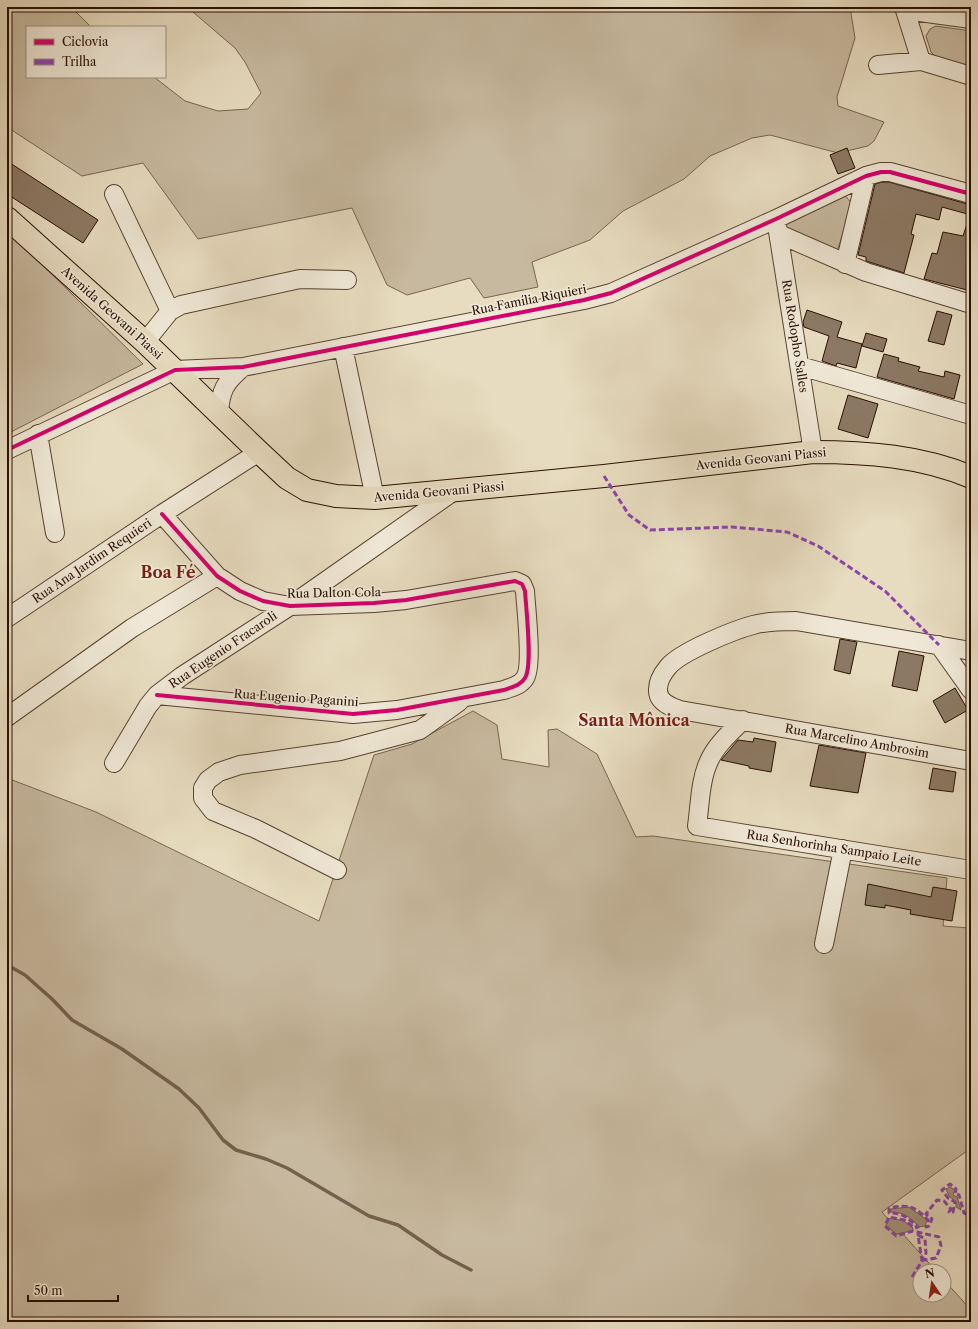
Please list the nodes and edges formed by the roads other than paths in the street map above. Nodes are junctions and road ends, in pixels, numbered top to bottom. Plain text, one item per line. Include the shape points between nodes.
1 (905, 9) edge
2 (971, 19) edge
3 (921, 61) junction
4 (878, 65) dead end
5 (971, 76) edge
6 (866, 176) junction
7 (114, 194) dead end
8 (971, 194) edge
9 (7, 218) edge
10 (777, 227) junction
11 (845, 264) junction
12 (347, 280) dead end
13 (971, 304) edge
14 (170, 311) junction
15 (145, 342) junction
16 (343, 347) junction
17 (800, 366) junction
18 (242, 367) junction
19 (175, 370) junction
20 (219, 414) junction
21 (971, 415) edge
22 (38, 434) junction
23 (7, 450) edge
24 (259, 452) junction
25 (813, 452) junction
26 (971, 477) edge
27 (454, 491) junction
28 (375, 498) junction
29 (162, 514) junction
30 (55, 533) dead end
31 (217, 576) junction
32 (515, 581) joint
33 (290, 606) junction
34 (7, 618) edge
35 (939, 645) junction
36 (971, 651) edge
37 (971, 690) edge
38 (157, 696) junction
39 (464, 698) junction
40 (7, 717) edge
41 (743, 720) junction
42 (971, 761) edge
43 (114, 763) dead end
44 (843, 849) junction
45 (337, 870) dead end
46 (971, 870) edge
47 (824, 944) dead end

1 - 2 street
1 - 3 street
3 - 4 street
3 - 5 street
6 - 8 street, Rua Família Riquieri via 890,172
6 - 10 street, Rua Família Riquieri
6 - 11 street
7 - 14 street
9 - 15 main road, Avenida Geovani Piassi
10 - 11 street
10 - 16 street, Rua Família Riquieri via 612,292
10 - 17 street, Rua Rodopho Salles
11 - 13 street
12 - 14 street via 300,279 181,305
14 - 15 street
15 - 19 main road, Avenida Geovani Piassi
16 - 18 street, Rua Família Riquieri
16 - 28 street
17 - 21 street
17 - 25 street, Rua Rodopho Salles
18 - 19 street, Rua Família Riquieri
18 - 20 street via 224,386
19 - 20 main road, Avenida Geovani Piassi
19 - 22 street
20 - 24 main road, Avenida Geovani Piassi
22 - 23 street
22 - 30 street
24 - 28 main road, Avenida Geovani Piassi via 287,478 307,490 336,496
24 - 29 street, Rua Ana Jardim Requieri
25 - 26 main road, Avenida Geovani Piassi via 846,452 915,459
25 - 27 main road, Avenida Geovani Piassi
27 - 28 main road, Avenida Geovani Piassi
27 - 33 street, Rua Eugenio Fracaroli
29 - 31 street, Rua Dalton Cola
29 - 34 street, Rua Ana Jardim Requieri
31 - 33 street, Rua Dalton Cola via 240,591 263,601
31 - 40 street via 132,628
32 - 33 street, Rua Dalton Cola via 406,600
32 - 39 street, Rua Eugenio Paganini via 522,584 525,591 528,662 526,677 520,684 504,690
33 - 38 street, Rua Eugenio Fracaroli via 182,676
35 - 36 street
35 - 37 street
35 - 41 street, Rua Marcelino Ambrosim via 796,621 776,621 754,624 680,657 668,666 661,677 658,694 670,706
38 - 39 street, Rua Eugenio Paganini via 353,714 397,710
38 - 43 street, Rua Eugenio Fracaroli via 148,706
39 - 45 street via 420,730 340,751 240,765 219,772 208,780 203,788 203,798 213,811 256,829
41 - 42 street, Rua Marcelino Ambrosim
41 - 44 street, Rua Senhorinha Sampaio Leite via 720,744 709,761 703,782 697,826
44 - 46 street, Rua Senhorinha Sampaio Leite
44 - 47 street

